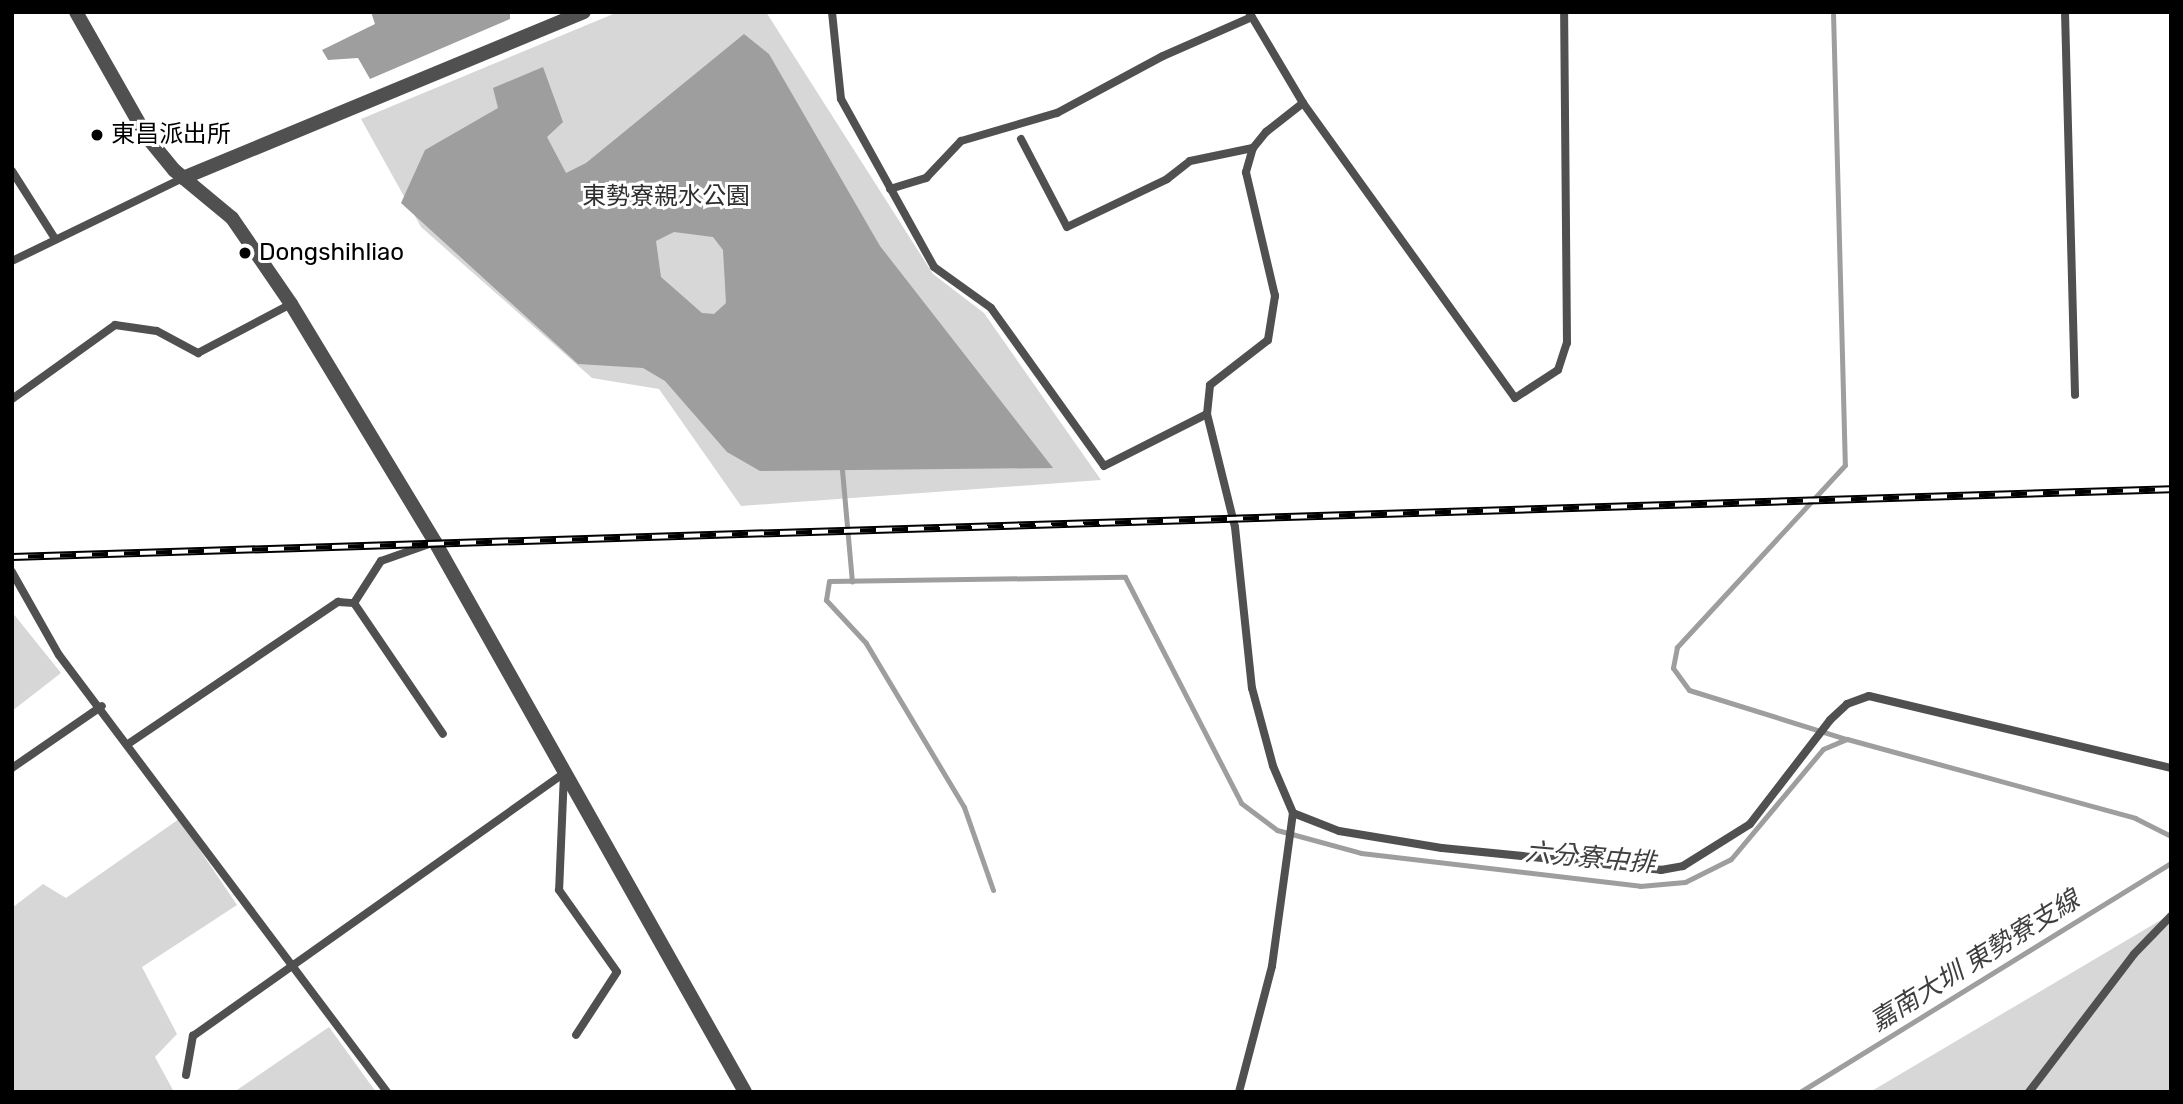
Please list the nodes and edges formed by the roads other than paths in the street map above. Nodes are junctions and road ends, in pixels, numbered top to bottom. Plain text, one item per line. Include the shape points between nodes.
1 (584, 12) edge
2 (832, 12) edge
3 (1564, 12) edge
4 (2065, 12) edge
5 (1251, 15) edge
6 (83, 16) edge
7 (1303, 103) junction
8 (1021, 139) dead end
9 (1253, 148) junction
10 (12, 172) edge
11 (183, 178) junction
12 (891, 189) junction
13 (54, 237) junction
14 (12, 261) edge
15 (291, 304) junction
16 (2075, 394) dead end
17 (12, 399) edge
18 (1207, 414) junction
19 (435, 542) junction
20 (12, 572) edge
21 (354, 603) junction
22 (102, 706) junction
23 (443, 734) dead end
24 (128, 744) junction
25 (12, 768) edge
26 (2171, 768) edge
27 (564, 772) junction
28 (1293, 817) junction
29 (2171, 916) edge
30 (293, 965) junction
31 (576, 1035) dead end
32 (186, 1075) dead end
33 (387, 1092) edge
34 (745, 1092) edge
35 (1239, 1092) edge
36 (2029, 1092) edge

1 - 11 street
2 - 12 lane via 841,99
3 - 7 lane via 1567,343 1558,370 1515,398
4 - 16 lane
5 - 7 lane
5 - 12 lane via 1057,113 961,141 926,178
6 - 11 street via 148,136
7 - 9 lane
8 - 9 lane via 1067,227 1167,179 1190,161
9 - 18 lane via 1246,172 1276,296 1274,329 1268,340 1241,356 1210,385
10 - 13 lane
11 - 13 lane
11 - 15 street via 233,218
12 - 18 lane via 940,276 991,308 1104,466
13 - 14 lane
15 - 17 lane via 198,354 157,331 116,325
15 - 19 street
18 - 28 lane via 1235,527 1252,688 1273,766
19 - 21 lane via 381,561
19 - 27 street
20 - 22 lane via 59,655
21 - 23 lane
21 - 24 lane via 338,602
22 - 24 lane
22 - 25 lane
24 - 30 lane
26 - 28 lane via 1869,696 1847,704 1830,720 1750,824 1704,856 1661,870 1442,848 1339,831
27 - 30 lane
27 - 31 lane via 559,890 617,972
27 - 34 street
28 - 35 lane via 1272,966
29 - 36 lane via 2134,954
30 - 32 lane via 193,1036
30 - 33 lane

